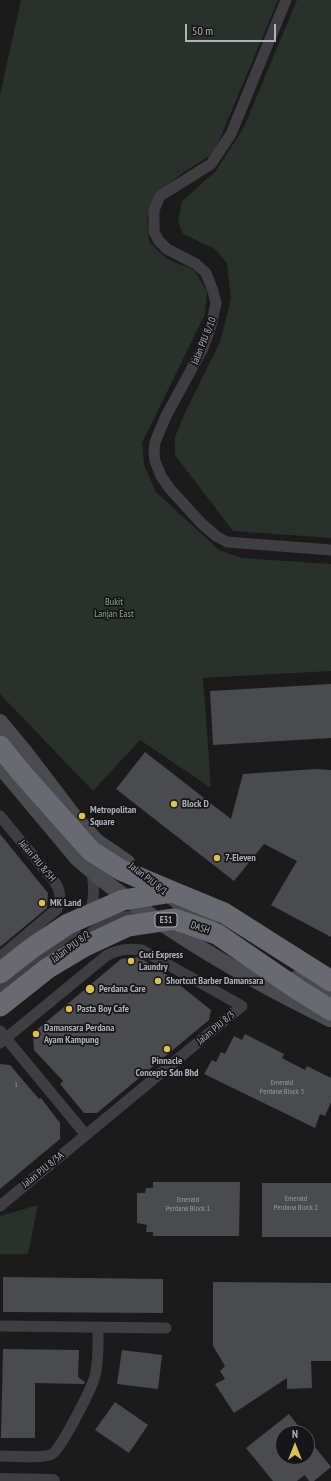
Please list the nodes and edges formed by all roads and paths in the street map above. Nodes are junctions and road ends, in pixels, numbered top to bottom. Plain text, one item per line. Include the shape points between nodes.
1 (286, 0) edge
2 (331, 550) edge
3 (0, 722) edge
4 (0, 746) edge
5 (0, 766) edge
6 (0, 816) edge
7 (92, 872) junction
8 (173, 892) junction
9 (150, 916) junction
10 (0, 957) edge
11 (0, 973) edge
12 (331, 981) edge
13 (0, 990) edge
14 (331, 995) edge
15 (0, 1001) edge
16 (0, 1006) edge
17 (331, 1010) edge
18 (331, 1020) edge
19 (2, 1038) edge
20 (86, 1135) junction
21 (0, 1206) edge
22 (0, 1326) edge
23 (98, 1327) junction
24 (166, 1328) dead end
25 (0, 1456) edge
26 (0, 1480) edge
27 (53, 1481) edge

1 - 2 street, Jalan PJU 8/10 via 231,134 211,164 160,196 154,210 154,232 159,241 167,249 196,264 206,273 216,303 203,348 166,416 155,442 154,452 157,467 170,489 202,524 227,542
3 - 14 main road, Jalan PJU 8/1 via 96,841 216,930 293,978
4 - 8 highway, bridge via 91,851 121,870
5 - 7 main road via 78,859
6 - 10 street, Jalan PJU 8/5H via 59,888 60,901 57,909
7 - 9 main road
7 - 13 street, Jalan PJU 8/2 via 93,905 83,924
8 - 11 highway, bridge via 123,900 68,924
8 - 12 highway, bridge via 224,913
9 - 15 street, Jalan PJU 8/2 via 128,916 104,923
9 - 18 main road via 279,994
16 - 17 highway, DASH / E31, bridge via 48,968 85,946 128,926 174,919 217,934
19 - 20 street, Jalan PJU 8/3
19 - 20 street, Jalan PJU 8/3 via 106,956 119,950 142,950 242,1006
20 - 21 street, Jalan PJU 8/3A
22 - 23 street
23 - 24 street
23 - 25 street via 95,1376 60,1446 52,1454
26 - 27 street

